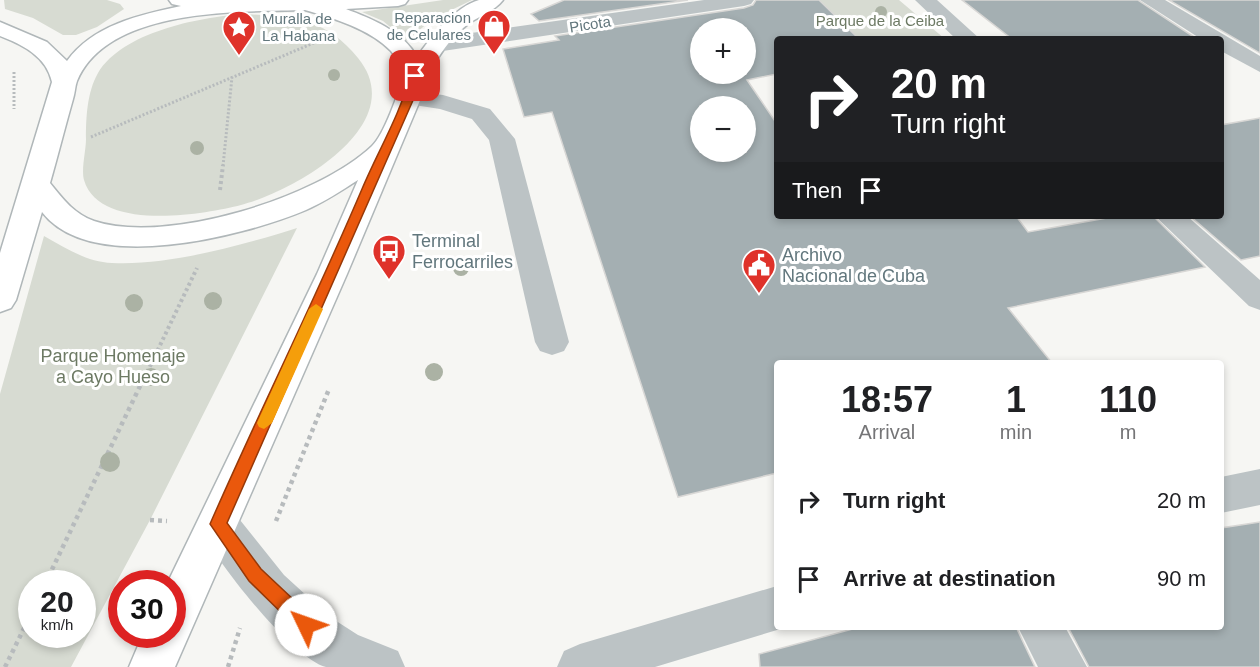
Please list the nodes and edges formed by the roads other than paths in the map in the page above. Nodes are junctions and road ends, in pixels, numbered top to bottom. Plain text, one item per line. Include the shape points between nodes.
1 (179, 0) edge
2 (398, 0) edge
3 (493, 0) edge
4 (744, 0) edge
5 (925, 0) edge
6 (1150, 0) edge
7 (306, 4) junction
8 (220, 6) junction
9 (0, 28) edge
10 (966, 36) edge
11 (1211, 36) edge
12 (1224, 44) edge
13 (436, 45) junction
14 (1260, 65) edge
15 (64, 82) junction
16 (412, 87) junction
17 (384, 150) junction
18 (41, 170) junction
19 (1171, 219) edge
20 (1260, 297) edge
21 (0, 300) edge
22 (552, 342) dead end
23 (1260, 487) edge
24 (1224, 494) edge
25 (218, 524) junction
26 (186, 591) edge
27 (774, 609) edge
28 (1042, 630) edge
29 (382, 667) edge
30 (580, 667) edge
31 (1064, 667) edge

1 - 8 main road
2 - 7 main road
3 - 13 main road via 460,20
4 - 13 street, Picota
5 - 10 street
6 - 11 street
7 - 8 main road
7 - 16 main road via 362,22 401,48
8 - 15 main road via 151,20 96,43 78,60
9 - 15 main road via 45,52 55,62
12 - 14 street
13 - 16 main road
15 - 18 main road
16 - 17 main road
16 - 22 street via 481,114 502,139
17 - 18 main road via 298,203 216,229 153,235 113,235 85,228 62,216
17 - 25 main road
18 - 21 main road
19 - 20 street
23 - 24 street
25 - 26 main road
25 - 29 street via 255,575 294,614 332,646
27 - 30 street
28 - 31 street

